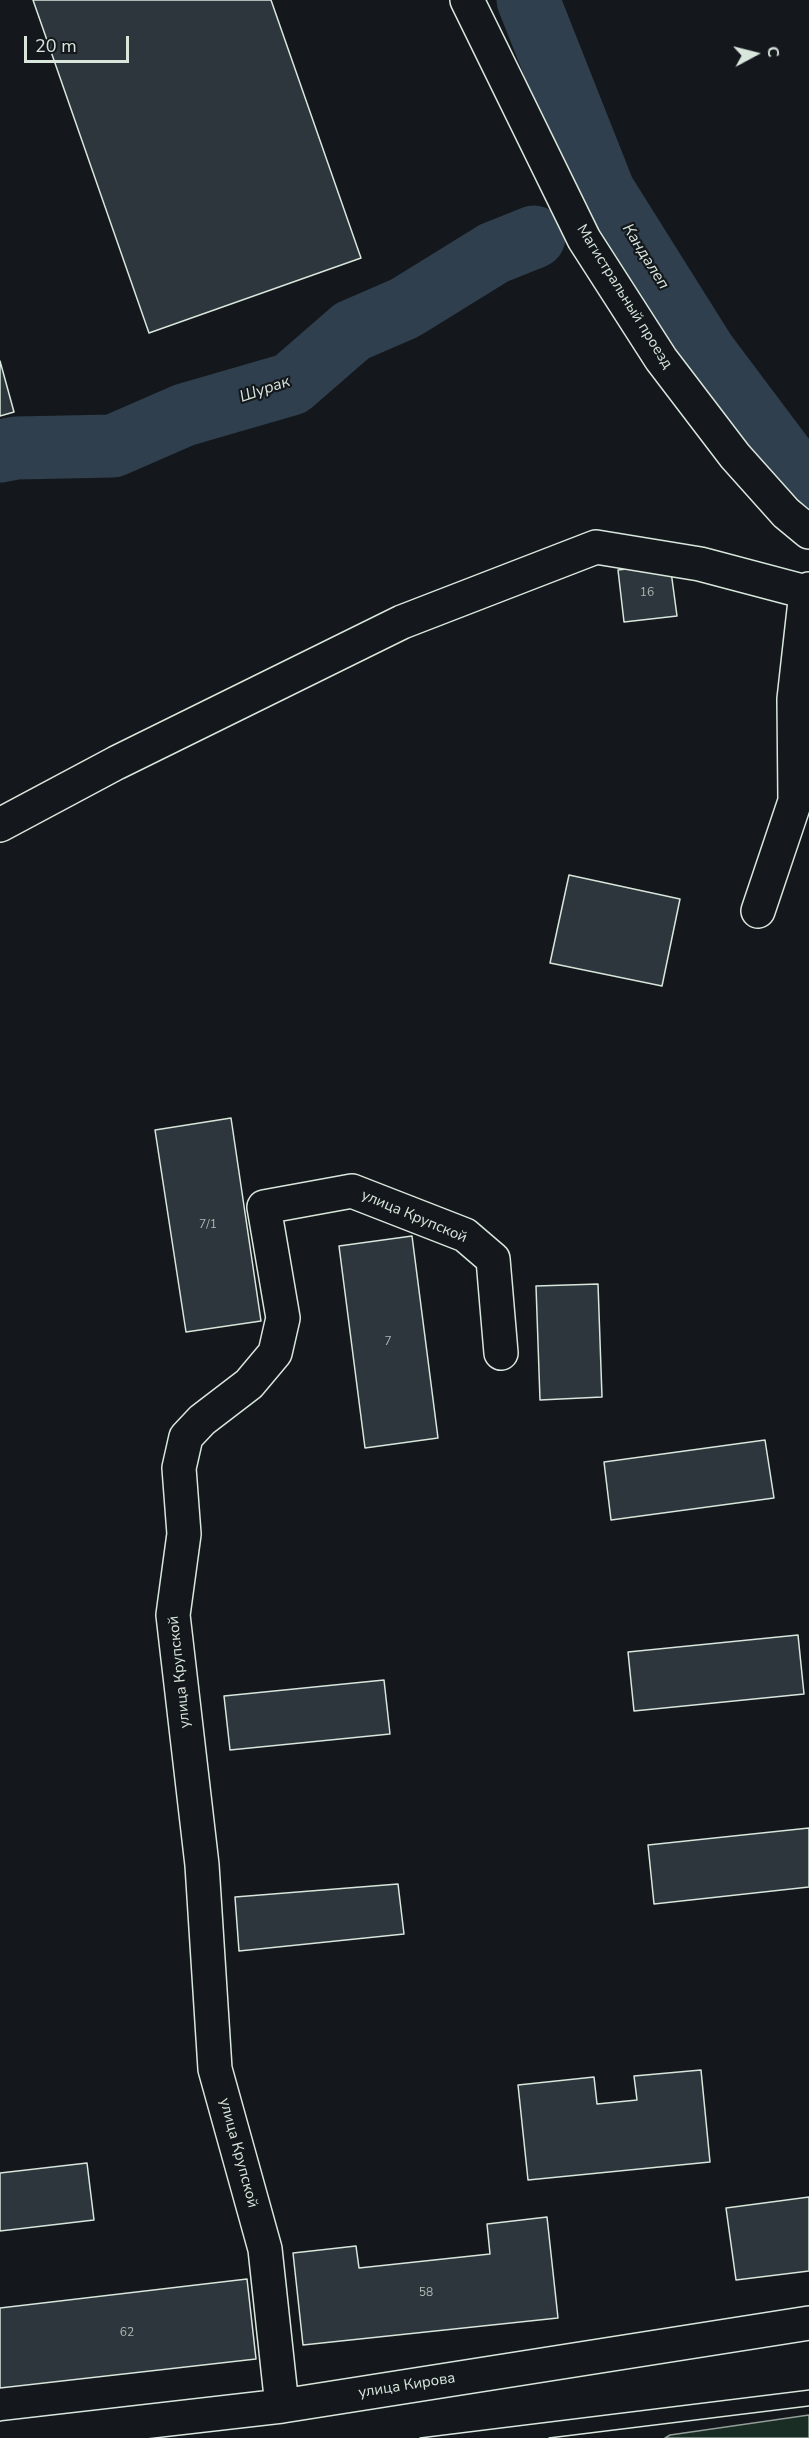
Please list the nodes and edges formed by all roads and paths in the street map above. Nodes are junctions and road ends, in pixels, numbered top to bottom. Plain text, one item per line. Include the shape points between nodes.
1 (467, 0) edge
2 (809, 532) edge
3 (807, 591) edge
4 (802, 727) edge
5 (802, 805) edge
6 (0, 825) edge
7 (758, 911) dead end
8 (501, 1353) dead end
9 (809, 2323) edge
10 (282, 2406) junction
11 (4, 2438) edge

1 - 2 street, Магистральный проезд via 584,239 655,350 735,456 786,513
3 - 4 street via 794,699
3 - 6 street via 700,564 596,547 402,622 126,758
4 - 5 street
5 - 7 street
8 - 10 street, улица Крупской via 493,1259 465,1235 352,1191 264,1207 283,1318 275,1353 249,1384 186,1437 179,1468 184,1534 173,1615 202,1865 215,2069 265,2249
9 - 10 street, улица Кирова
10 - 11 street, улица Кирова

